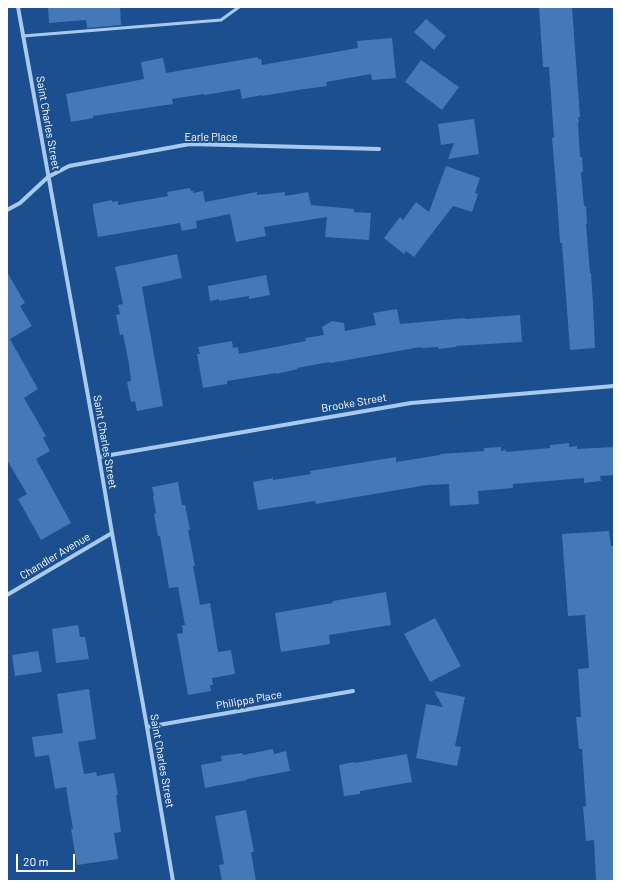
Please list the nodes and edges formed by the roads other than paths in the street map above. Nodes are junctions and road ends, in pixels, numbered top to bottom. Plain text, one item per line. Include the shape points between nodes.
1 (18, 7) edge
2 (239, 7) edge
3 (23, 36) junction
4 (379, 149) dead end
5 (48, 177) junction
6 (7, 210) edge
7 (614, 386) edge
8 (99, 457) junction
9 (112, 533) junction
10 (7, 595) edge
11 (353, 691) dead end
12 (147, 727) junction
13 (173, 881) edge

1 - 3 street, Saint Charles Street
2 - 3 lane via 221,20
3 - 5 street, Saint Charles Street
4 - 5 street, Earle Place via 190,144 69,166
5 - 6 street, Earle Place via 20,203
5 - 8 street, Saint Charles Street
7 - 8 street, Brooke Street via 411,403
8 - 9 street, Saint Charles Street
9 - 10 street, Chandler Avenue
9 - 12 street, Saint Charles Street
11 - 12 street, Philippa Place
12 - 13 street, Saint Charles Street

